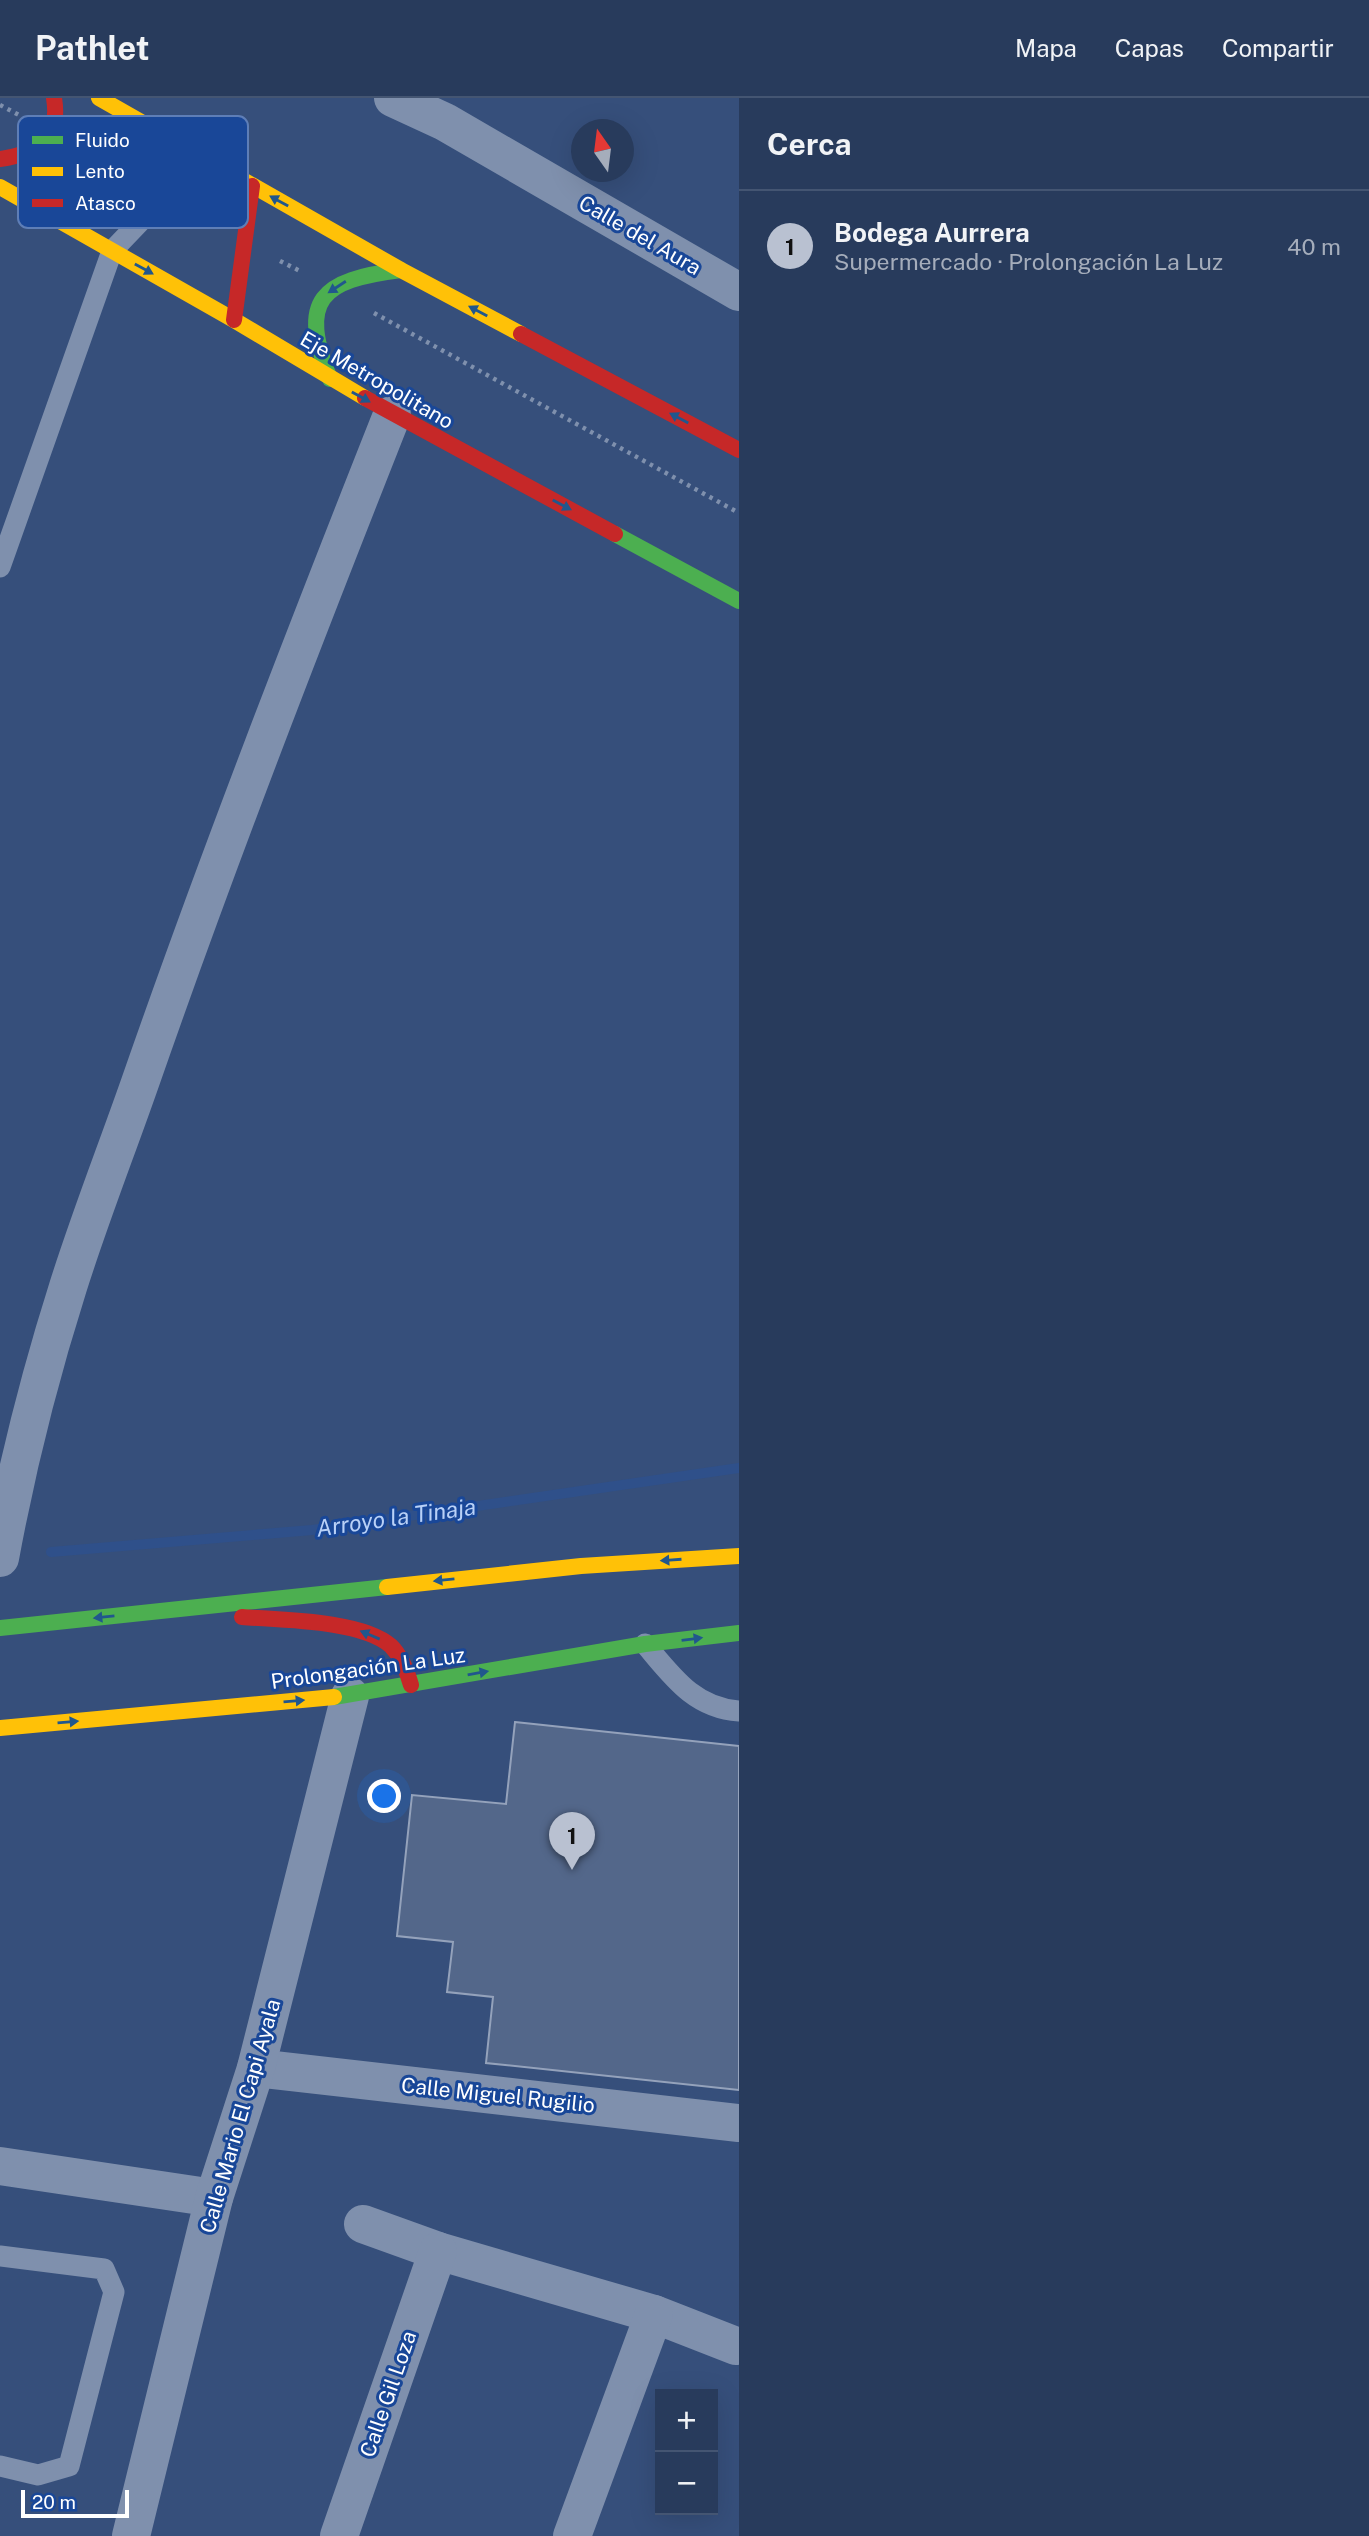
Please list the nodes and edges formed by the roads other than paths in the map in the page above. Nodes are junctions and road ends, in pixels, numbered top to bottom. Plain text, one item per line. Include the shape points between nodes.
1 (54, 98) edge
2 (99, 98) edge
3 (393, 98) edge
4 (57, 116) edge
5 (131, 116) edge
6 (18, 157) edge
7 (0, 159) edge
8 (248, 184) edge
9 (252, 186) junction
10 (0, 187) edge
11 (18, 197) edge
12 (248, 216) edge
13 (72, 228) edge
14 (134, 228) edge
15 (246, 228) edge
16 (112, 251) junction
17 (401, 270) junction
18 (739, 292) edge
19 (234, 320) junction
20 (330, 380) junction
21 (393, 415) junction
22 (739, 450) edge
23 (0, 567) edge
24 (739, 601) edge
25 (739, 1556) edge
26 (0, 1558) edge
27 (172, 1609) junction
28 (0, 1628) edge
29 (739, 1633) edge
30 (646, 1644) junction
31 (411, 1685) junction
32 (350, 1696) junction
33 (739, 1711) edge
34 (0, 1728) edge
35 (256, 2068) junction
36 (739, 2123) edge
37 (0, 2166) edge
38 (214, 2198) junction
39 (363, 2224) dead end
40 (438, 2251) junction
41 (0, 2256) edge
42 (654, 2314) junction
43 (736, 2346) dead end
44 (0, 2466) edge
45 (131, 2536) edge
46 (339, 2536) edge
47 (572, 2536) edge

1 - 4 main road
2 - 5 main road
3 - 18 street, Calle del Aura via 444,122
6 - 7 main road
8 - 9 main road
9 - 12 main road
17 -> 9 main road
10 - 11 main road, Eje Metropolitano
13 - 16 main road, Eje Metropolitano
14 - 16 lane
15 - 19 main road
16 -> 19 main road, Eje Metropolitano
16 - 23 lane
17 -> 20 main road via 360,274 331,288 315,317 315,335
22 -> 17 main road
19 - 20 main road, Eje Metropolitano
20 -> 21 main road, Eje Metropolitano
21 -> 24 main road, Eje Metropolitano
21 - 26 street via 228,840 73,1273 36,1397
25 -> 27 main road via 568,1567
27 -> 28 main road
31 -> 27 main road via 403,1661 388,1644 367,1632
30 -> 29 main road, Prolongación La Luz
31 -> 30 main road, Prolongación La Luz
30 - 33 lane via 695,1698
31 - 32 main road, Prolongación La Luz
34 -> 32 main road, Prolongación La Luz
32 - 35 street, Calle Mario El Capi Ayala
35 - 36 street, Calle Miguel Rugilio
35 - 38 street, Calle Mario El Capi Ayala
37 - 38 street
38 - 45 street, Calle Mario El Capi Ayala
39 - 40 street
40 - 42 street
40 - 46 street, Calle Gil Loza
41 - 44 lane via 104,2270 114,2292 69,2466 38,2475
42 - 43 street
42 - 47 street

